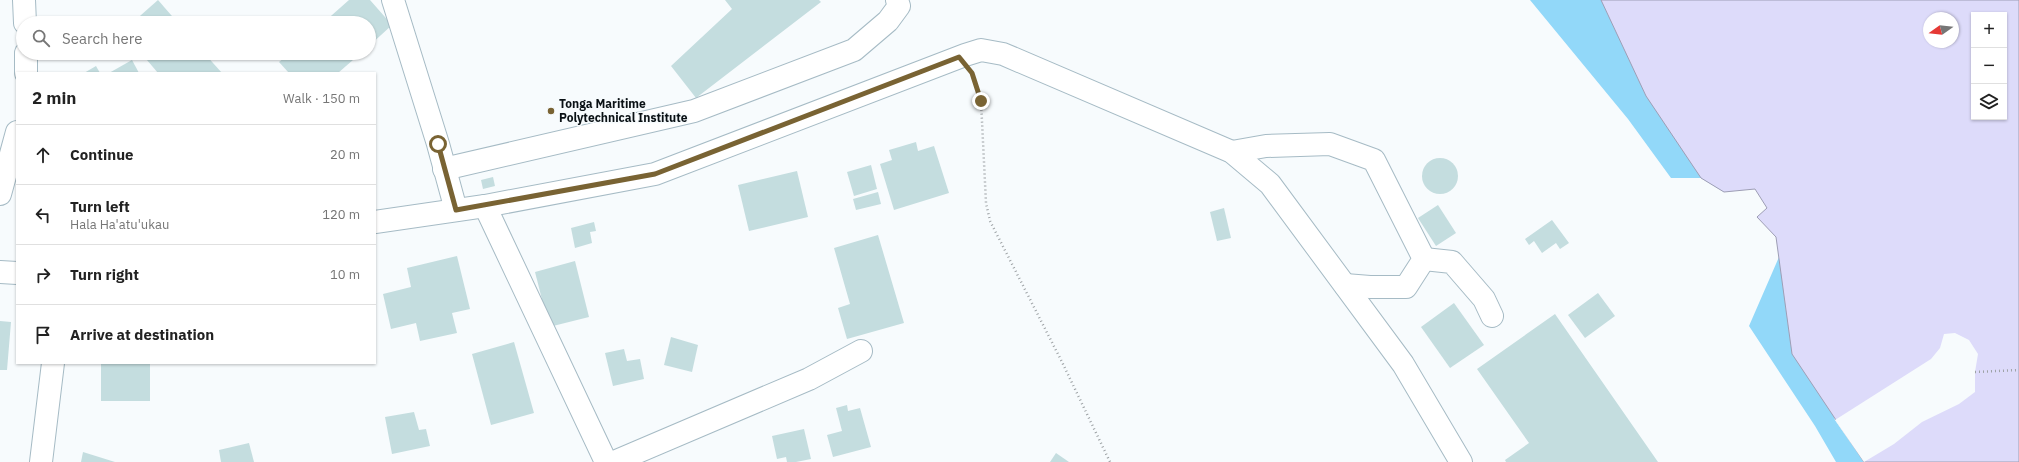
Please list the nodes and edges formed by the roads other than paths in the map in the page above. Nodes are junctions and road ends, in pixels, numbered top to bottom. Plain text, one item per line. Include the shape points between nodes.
1 (24, 0) edge
2 (393, 0) edge
3 (897, 0) edge
4 (24, 16) edge
5 (26, 60) edge
6 (26, 72) edge
7 (16, 136) edge
8 (1232, 152) junction
9 (444, 169) junction
10 (0, 194) edge
11 (485, 206) junction
12 (456, 210) junction
13 (376, 222) edge
14 (1424, 259) junction
15 (0, 272) edge
16 (16, 273) edge
17 (1345, 285) junction
18 (1492, 316) dead end
19 (861, 351) dead end
20 (53, 364) edge
21 (41, 462) edge
22 (606, 462) edge
23 (614, 462) edge
24 (1461, 462) edge

1 - 4 street
2 - 9 street
3 - 9 street via 899,6 888,21 854,50 694,111
5 - 6 street
7 - 10 street
8 - 11 street via 1003,54 981,50 655,174
8 - 14 street via 1266,146 1330,144 1374,160
8 - 17 street via 1270,184
9 - 12 street
11 - 12 street
11 - 22 street
12 - 13 street
14 - 17 street via 1406,287
14 - 18 street via 1452,262 1484,300
15 - 16 street
17 - 24 street via 1403,364
19 - 23 street via 809,379
20 - 21 street

